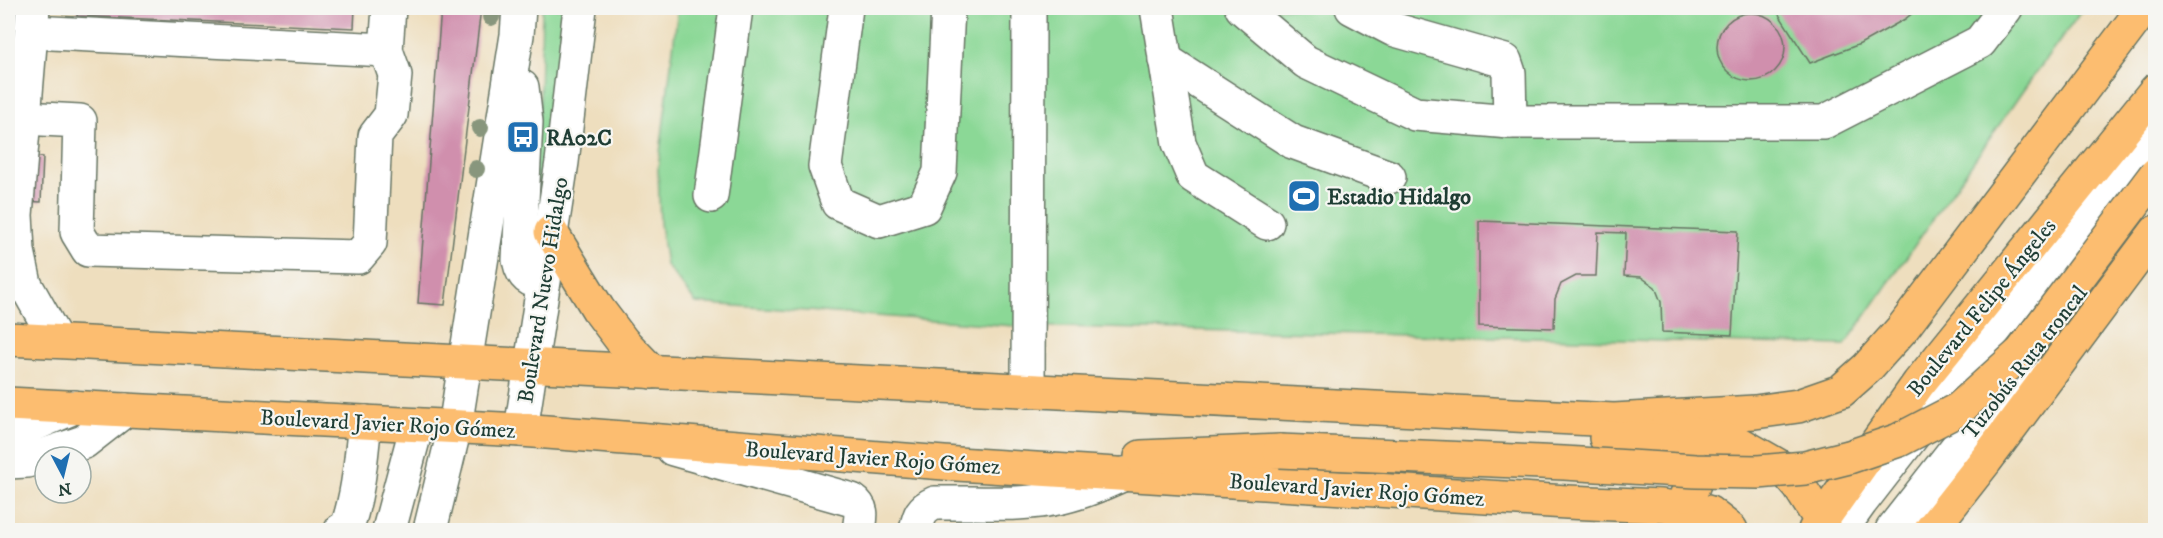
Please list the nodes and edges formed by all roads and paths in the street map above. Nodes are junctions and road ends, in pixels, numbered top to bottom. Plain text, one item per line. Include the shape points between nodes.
1 (389, 8) edge
2 (580, 8) edge
3 (736, 8) edge
4 (846, 8) edge
5 (948, 8) edge
6 (1029, 8) edge
7 (1157, 8) edge
8 (1242, 8) edge
9 (1352, 8) edge
10 (2006, 8) edge
11 (2144, 8) edge
12 (32, 20) edge
13 (518, 21) edge
14 (386, 50) junction
15 (1165, 60) junction
16 (2156, 90) edge
17 (19, 100) edge
18 (1510, 122) junction
19 (2156, 123) edge
20 (2156, 174) edge
21 (1389, 177) dead end
22 (2156, 192) edge
23 (711, 196) dead end
24 (1268, 223) dead end
25 (551, 232) junction
26 (2156, 232) edge
27 (544, 282) junction
28 (8, 339) edge
29 (57, 341) junction
30 (465, 363) junction
31 (531, 366) junction
32 (652, 372) junction
33 (1028, 391) junction
34 (8, 405) edge
35 (1331, 405) junction
36 (74, 407) junction
37 (125, 410) junction
38 (1614, 420) junction
39 (365, 422) junction
40 (417, 425) junction
41 (455, 427) junction
42 (521, 430) junction
43 (8, 433) edge
44 (637, 439) junction
45 (8, 462) edge
46 (957, 464) junction
47 (1124, 474) junction
48 (1662, 506) junction
49 (1826, 528) edge
50 (340, 531) edge
51 (389, 531) edge
52 (430, 531) edge
53 (860, 531) edge
54 (916, 531) edge
55 (1731, 531) edge
56 (1892, 531) edge
57 (1931, 531) edge

1 - 14 street
2 - 25 street, Boulevard Nuevo Hidalgo
3 - 23 street
4 - 5 street via 825,166 838,203 879,221 924,207 940,171
6 - 33 street
7 - 15 street
8 - 18 street via 1306,62 1415,114
9 - 18 street via 1392,30 1505,62 1509,73
10 - 18 street via 1980,42 1824,122
11 - 38 main road via 1902,329 1841,391 1798,406 1755,412
12 - 14 street
12 - 17 street
13 - 27 street via 526,122 519,260 528,279
13 - 30 street
14 - 17 street via 395,75 391,115 375,136 370,243 358,257 88,250 76,232 80,121
15 - 21 street via 1293,142
15 - 24 street via 1179,143 1193,176
16 - 49 main road, Boulevard Felipe Ángeles via 1919,383
17 - 29 street via 18,251 25,284
19 - 49 street, Tuzobús Ruta troncal via 1861,502
20 - 46 main road, bridge via 2022,352 1959,409 1899,440 1805,468 1696,471 1280,451
22 - 56 street, Tuzobús Ruta troncal
25 - 27 street, Boulevard Nuevo Hidalgo
25 - 32 main road via 598,309
26 - 57 main road
27 - 31 street, Boulevard Nuevo Hidalgo
28 - 29 main road
29 - 30 main road
30 - 31 main road
30 - 41 street
31 - 32 main road
31 - 42 street, Boulevard Nuevo Hidalgo
32 - 33 main road
33 - 35 main road
34 - 36 main road, Boulevard Javier Rojo Gómez
35 - 38 main road
35 - 48 main road via 1453,429 1647,440 1676,446 1690,458 1696,478 1690,492
36 - 37 main road, Boulevard Javier Rojo Gómez
36 - 43 street
37 - 39 main road, Boulevard Javier Rojo Gómez
37 - 45 street via 84,442 27,462
38 - 49 main road via 1737,442 1784,470
39 - 40 main road, Boulevard Javier Rojo Gómez
39 - 50 street via 353,511 347,527
40 - 41 main road, Boulevard Javier Rojo Gómez
40 - 51 street
41 - 42 main road, Boulevard Javier Rojo Gómez
41 - 52 street
42 - 44 main road, Boulevard Javier Rojo Gómez
44 - 46 main road, Boulevard Javier Rojo Gómez
44 - 53 street via 852,500 862,512
46 - 47 main road, Boulevard Javier Rojo Gómez
47 - 48 main road, Boulevard Javier Rojo Gómez
47 - 54 street via 1084,491 1040,501 935,502 924,508
48 - 55 main road, Boulevard Javier Rojo Gómez via 1708,512

